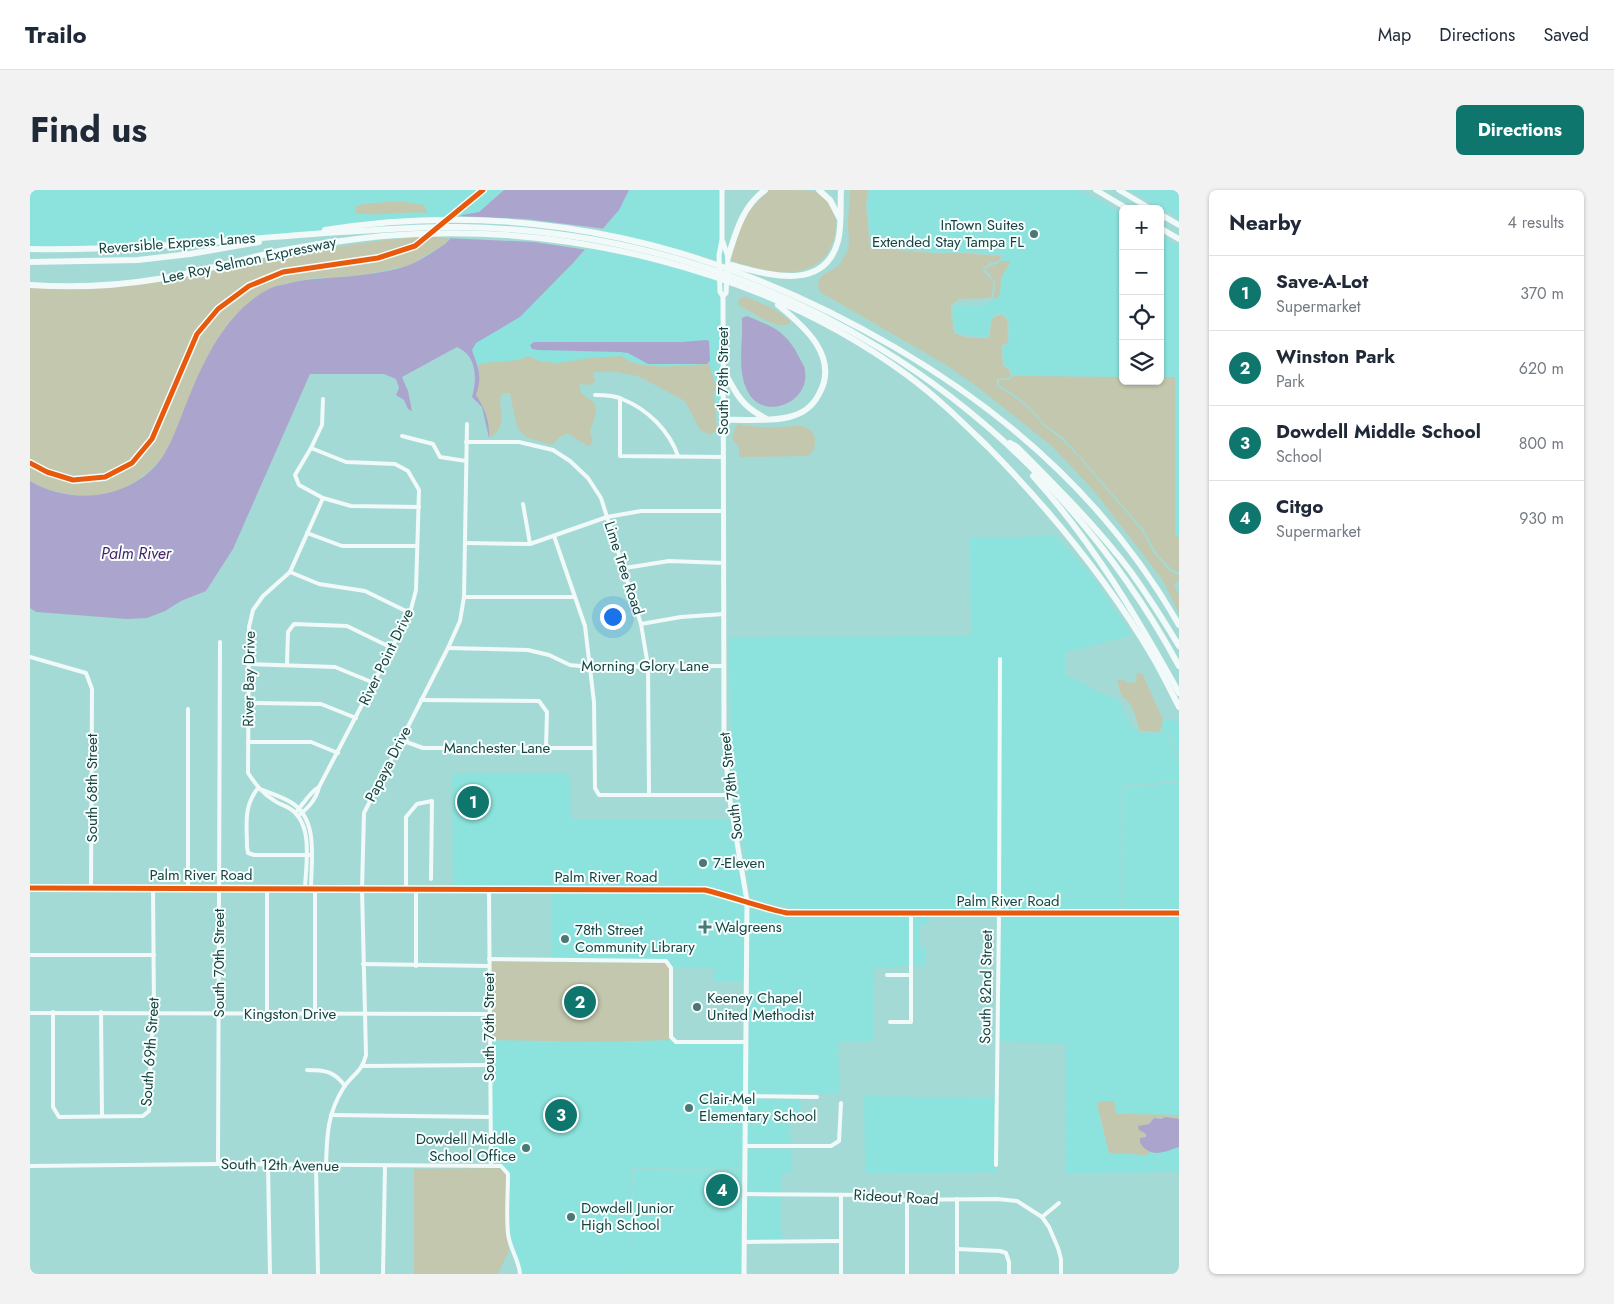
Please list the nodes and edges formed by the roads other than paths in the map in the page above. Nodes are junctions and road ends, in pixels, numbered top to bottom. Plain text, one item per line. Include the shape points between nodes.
1 (722, 190) edge
2 (765, 190) edge
3 (819, 190) edge
4 (841, 190) edge
5 (1096, 190) edge
6 (1120, 190) edge
7 (1121, 205) edge
8 (1144, 205) edge
9 (1164, 216) edge
10 (840, 219) junction
11 (1179, 225) edge
12 (1164, 230) edge
13 (1179, 239) edge
14 (722, 240) junction
15 (30, 249) edge
16 (728, 257) junction
17 (30, 262) edge
18 (742, 270) junction
19 (30, 285) edge
20 (723, 296) junction
21 (771, 299) junction
22 (723, 369) junction
23 (595, 394) dead end
24 (620, 398) junction
25 (323, 399) dead end
26 (766, 419) junction
27 (724, 420) junction
28 (467, 424) dead end
29 (996, 434) junction
30 (402, 436) dead end
31 (466, 442) junction
32 (311, 448) junction
33 (1012, 448) junction
34 (678, 456) junction
35 (724, 457) junction
36 (466, 461) junction
37 (323, 498) junction
38 (524, 504) dead end
39 (419, 507) junction
40 (724, 511) junction
41 (607, 517) junction
42 (307, 533) junction
43 (554, 536) junction
44 (466, 543) junction
45 (530, 544) junction
46 (417, 546) junction
47 (724, 563) junction
48 (625, 568) junction
49 (290, 572) junction
50 (464, 597) junction
51 (574, 597) junction
52 (410, 612) junction
53 (724, 614) junction
54 (641, 624) junction
55 (1179, 625) edge
56 (220, 642) dead end
57 (1179, 646) edge
58 (392, 648) junction
59 (448, 648) junction
60 (30, 657) edge
61 (1000, 659) dead end
62 (248, 664) junction
63 (287, 664) junction
64 (648, 666) junction
65 (724, 666) junction
66 (1179, 666) edge
67 (590, 667) junction
68 (374, 683) junction
69 (1179, 693) edge
70 (421, 700) junction
71 (248, 703) junction
72 (1179, 707) edge
73 (188, 709) dead end
74 (356, 718) junction
75 (401, 740) junction
76 (248, 742) junction
77 (546, 748) junction
78 (594, 748) junction
79 (338, 752) junction
80 (258, 788) junction
81 (649, 795) junction
82 (729, 795) junction
83 (298, 813) junction
84 (306, 855) junction
85 (311, 856) junction
86 (431, 879) dead end
87 (219, 887) junction
88 (30, 888) edge
89 (92, 888) junction
90 (153, 888) junction
91 (188, 888) junction
92 (267, 888) junction
93 (310, 888) junction
94 (362, 888) junction
95 (406, 888) junction
96 (416, 889) junction
97 (489, 889) junction
98 (747, 902) junction
99 (911, 913) junction
100 (999, 913) junction
101 (1179, 913) edge
102 (30, 955) edge
103 (154, 955) junction
104 (489, 960) junction
105 (363, 964) junction
106 (416, 966) junction
107 (489, 966) junction
108 (887, 975) dead end
109 (911, 975) junction
110 (30, 1012) edge
111 (53, 1012) junction
112 (101, 1012) junction
113 (154, 1012) junction
114 (219, 1013) junction
115 (267, 1013) junction
116 (315, 1013) junction
117 (489, 1014) junction
118 (366, 1015) junction
119 (890, 1022) dead end
120 (746, 1042) junction
121 (490, 1065) junction
122 (363, 1066) junction
123 (307, 1070) dead end
124 (345, 1086) junction
125 (746, 1096) junction
126 (817, 1097) dead end
127 (841, 1103) dead end
128 (331, 1115) junction
129 (102, 1116) junction
130 (490, 1117) junction
131 (746, 1146) junction
132 (218, 1164) junction
133 (268, 1165) junction
134 (316, 1165) junction
135 (326, 1165) junction
136 (996, 1165) dead end
137 (30, 1166) edge
138 (385, 1166) junction
139 (491, 1166) junction
140 (745, 1194) junction
141 (841, 1194) junction
142 (957, 1199) junction
143 (907, 1200) junction
144 (1059, 1203) dead end
145 (1042, 1217) junction
146 (841, 1241) junction
147 (744, 1242) junction
148 (957, 1249) junction
149 (270, 1274) edge
150 (318, 1274) edge
151 (383, 1274) edge
152 (520, 1274) edge
153 (744, 1274) edge
154 (841, 1274) edge
155 (907, 1274) edge
156 (957, 1274) edge
157 (1009, 1274) edge
158 (1061, 1274) edge

1 - 14 street, South 78th Street
2 - 16 highway via 744,212
3 - 10 highway via 833,204
4 - 10 highway
5 - 7 main road
6 - 8 main road
9 - 11 main road
10 - 18 highway via 836,248 827,262 817,269 789,277
12 - 13 main road
14 - 16 street, South 78th Street
14 - 20 street, South 78th Street via 719,255 720,292
15 - 29 highway, Reversible Express Lanes via 122,247 432,227 518,230 594,239 686,261 784,297 868,341 918,372
16 - 20 street, South 78th Street via 726,294
17 - 18 highway, Lee Roy Selmon Expressway via 146,260 359,225 435,220 525,223 576,229 623,238
18 - 55 highway, Lee Roy Selmon Expressway via 884,341 956,386 1019,433 1111,526 1149,576
19 - 21 highway, Lee Roy Selmon Expressway via 99,286 136,282 320,244 382,236 441,234 532,238 587,245 701,273
20 - 22 street, South 78th Street
21 - 26 highway via 814,339 826,372 819,395 807,409 790,417
21 - 72 highway, Lee Roy Selmon Expressway via 832,329 895,366 946,407 990,449 1048,512 1103,582 1155,660
22 - 26 highway via 742,402
22 - 27 street, South 78th Street
23 - 24 street
24 - 34 street via 651,416 673,442
24 - 34 street via 620,456
25 - 32 street via 322,425
26 - 27 highway
27 - 35 street, South 78th Street
28 - 31 street, Papaya Drive
29 - 33 highway, Reversible Express Lanes
29 - 57 highway via 1017,447 1091,525 1130,571
30 - 36 street via 433,444 440,457
31 - 36 street, Papaya Drive
31 - 41 street, Lime Tree Road via 519,442 552,450 588,478 601,498
32 - 37 street via 296,475 299,485
32 - 39 street, River Point Drive via 346,462 395,464 408,470 419,490
33 - 66 highway, Reversible Express Lanes via 1108,554
33 - 69 highway via 1014,455 1053,499 1101,563
34 - 35 street
35 - 40 street, South 78th Street
36 - 44 street, Papaya Drive
37 - 39 street via 351,506
37 - 42 street, River Bay Drive
38 - 45 street
39 - 46 street, River Point Drive
40 - 41 street via 641,512
40 - 47 street, South 78th Street
41 - 43 street
41 - 48 street, Lime Tree Road
42 - 46 street via 342,546
42 - 49 street, River Bay Drive
43 - 45 street
43 - 51 street
44 - 45 street
44 - 50 street, Papaya Drive
46 - 52 street, River Point Drive via 416,590
47 - 48 street via 669,561
47 - 53 street, South 78th Street
48 - 54 street, Lime Tree Road
49 - 52 street via 319,584 364,591
49 - 62 street, River Bay Drive via 263,596 253,610
50 - 51 street
50 - 59 street, Papaya Drive via 460,621
51 - 67 street via 585,626
52 - 58 street, River Point Drive
53 - 54 street
53 - 65 street, South 78th Street
54 - 64 street, Lime Tree Road
56 - 87 street, South 70th Street
58 - 63 street via 347,626 294,624 288,632
58 - 68 street, River Point Drive
59 - 67 street, Morning Glory Lane via 528,650 570,665
59 - 70 street, Papaya Drive
60 - 89 street, South 68th Street via 86,673 92,689
61 - 100 street, South 82nd Street
62 - 63 street
62 - 71 street, River Bay Drive
63 - 68 street via 335,667
64 - 65 street, Morning Glory Lane
64 - 67 street, Morning Glory Lane
64 - 81 street, Lime Tree Road
65 - 82 street, South 78th Street via 724,733
67 - 78 street
68 - 74 street, River Point Drive
70 - 75 street, Papaya Drive
70 - 77 street via 539,701 547,712
71 - 74 street via 321,704
71 - 76 street, River Bay Drive
73 - 91 street
74 - 79 street, River Point Drive
75 - 77 street, Manchester Lane via 423,748
75 - 94 street, Papaya Drive via 364,813
76 - 79 street via 311,742
76 - 80 street, River Bay Drive via 248,773
77 - 78 street, Manchester Lane
78 - 81 street via 598,796
79 - 83 street, River Point Drive via 317,796
80 - 83 street, River Bay Drive
80 - 84 street via 247,810 248,853
81 - 82 street
82 - 98 street, South 78th Street
83 - 84 street via 306,837
83 - 85 street via 307,821 311,834
84 - 85 street
84 - 93 street
85 - 93 street
86 - 95 street via 432,801 418,804 406,817
87 - 91 street, Palm River Road
87 - 92 street, Palm River Road
87 - 114 street, South 70th Street
88 - 89 street, Palm River Road
89 - 90 street, Palm River Road
90 - 91 street, Palm River Road
90 - 103 street, South 69th Street
92 - 93 street, Palm River Road
92 - 115 street
93 - 94 street, Palm River Road
93 - 116 street
94 - 95 street, Palm River Road
94 - 105 street, Papaya Drive
95 - 96 street, Palm River Road
96 - 97 street, Palm River Road
96 - 106 street
97 - 98 street, Palm River Road via 705,890
97 - 104 street, South 76th Street
98 - 99 street, Palm River Road via 787,913
98 - 120 street, South 78th Street
99 - 100 street, Palm River Road
99 - 109 street
100 - 101 street, Palm River Road
100 - 136 street, South 82nd Street
102 - 103 street
103 - 113 street, South 69th Street
104 - 107 street, South 76th Street
104 - 120 street via 666,961 671,968 671,1037 676,1042
105 - 106 street
105 - 118 street, Papaya Drive
106 - 107 street
107 - 117 street, South 76th Street
108 - 109 street
109 - 119 street via 911,1022
110 - 111 street, Kingston Drive
111 - 112 street, Kingston Drive
111 - 129 street, South 69th Street via 53,1108 59,1117
112 - 113 street, Kingston Drive
112 - 129 street
113 - 114 street, Kingston Drive
113 - 129 street, South 69th Street via 149,1111 143,1116
114 - 115 street, Kingston Drive
114 - 132 street, South 70th Street
115 - 116 street, Kingston Drive
116 - 118 street, Kingston Drive
117 - 118 street, Kingston Drive
117 - 121 street, South 76th Street
118 - 122 street, Papaya Drive
120 - 125 street, South 78th Street
121 - 122 street
121 - 130 street, South 76th Street
122 - 124 street
123 - 124 street via 323,1070 338,1076
124 - 128 street
125 - 126 street
125 - 131 street, South 78th Street
127 - 131 street via 839,1141 831,1146
128 - 130 street
128 - 135 street
130 - 139 street, South 76th Street
131 - 140 street, South 78th Street
132 - 133 street, South 12th Avenue
132 - 137 street, South 12th Avenue
133 - 134 street, South 12th Avenue
133 - 149 street
134 - 135 street, South 12th Avenue
134 - 150 street
135 - 138 street, South 12th Avenue
138 - 139 street, South 12th Avenue
138 - 151 street
139 - 152 street via 501,1166 508,1174 508,1233
140 - 141 street, Rideout Road
140 - 147 street, South 78th Street
141 - 143 street, Rideout Road
141 - 146 street
142 - 143 street, Rideout Road
142 - 145 street, Rideout Road via 1016,1202
142 - 148 street
143 - 155 street
144 - 145 street
145 - 158 street via 1058,1248
146 - 147 street
146 - 154 street
147 - 153 street, South 78th Street
148 - 156 street
148 - 157 street via 1006,1253

